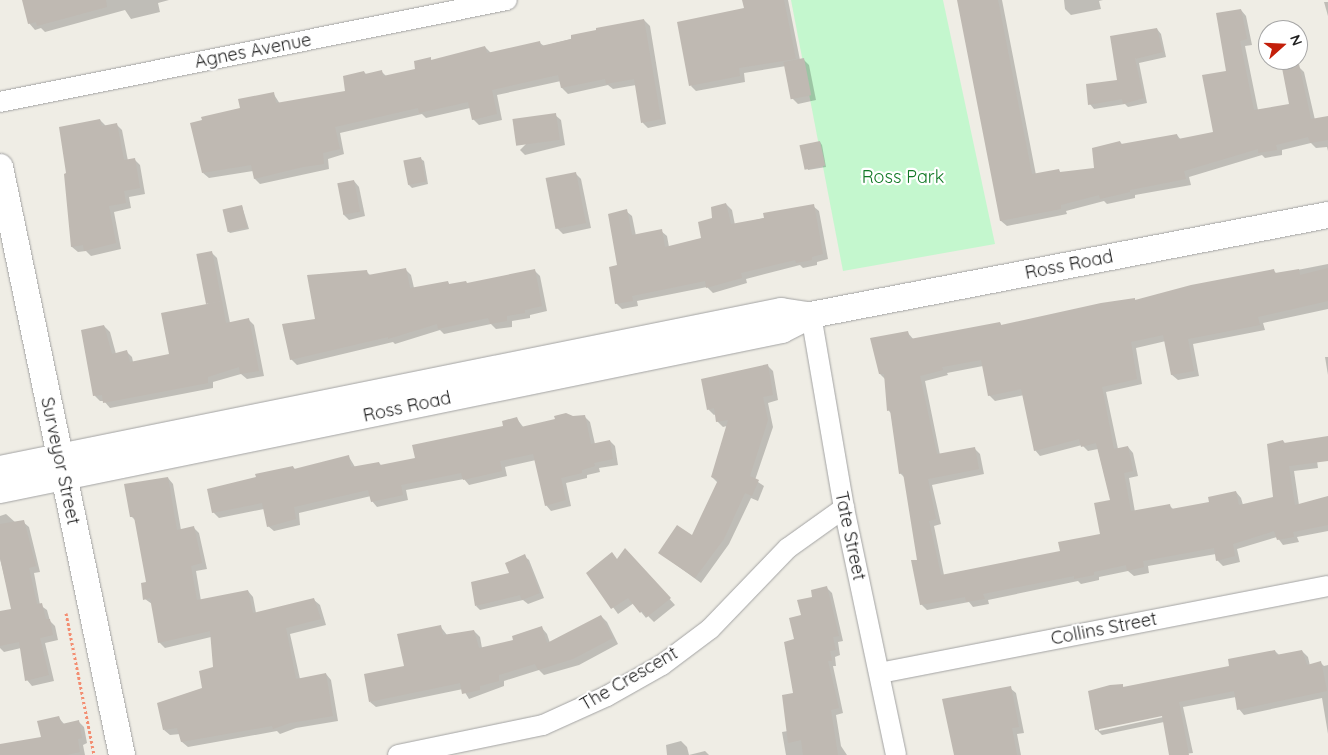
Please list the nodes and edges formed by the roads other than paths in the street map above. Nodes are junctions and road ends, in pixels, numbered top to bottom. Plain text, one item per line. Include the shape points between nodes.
1 (507, 0) edge
2 (0, 102) edge
3 (0, 168) edge
4 (1328, 215) edge
5 (811, 315) junction
6 (62, 467) junction
7 (0, 469) edge
8 (0, 490) edge
9 (844, 508) junction
10 (1328, 586) edge
11 (880, 673) junction
12 (122, 755) edge
13 (398, 755) edge
14 (896, 755) edge

1 - 2 street, Agnes Avenue
3 - 6 street, Surveyor Street
4 - 5 street, Ross Road
5 - 6 street, Ross Road via 781,311
5 - 9 street, Tate Street
6 - 7 street, Ross Road
6 - 8 street, Ross Road
6 - 12 street, Surveyor Street
9 - 11 street, Tate Street
9 - 13 street, The Crescent via 788,548 710,629 662,665 607,696 543,725
10 - 11 street, Collins Street
11 - 14 street, Tate Street

